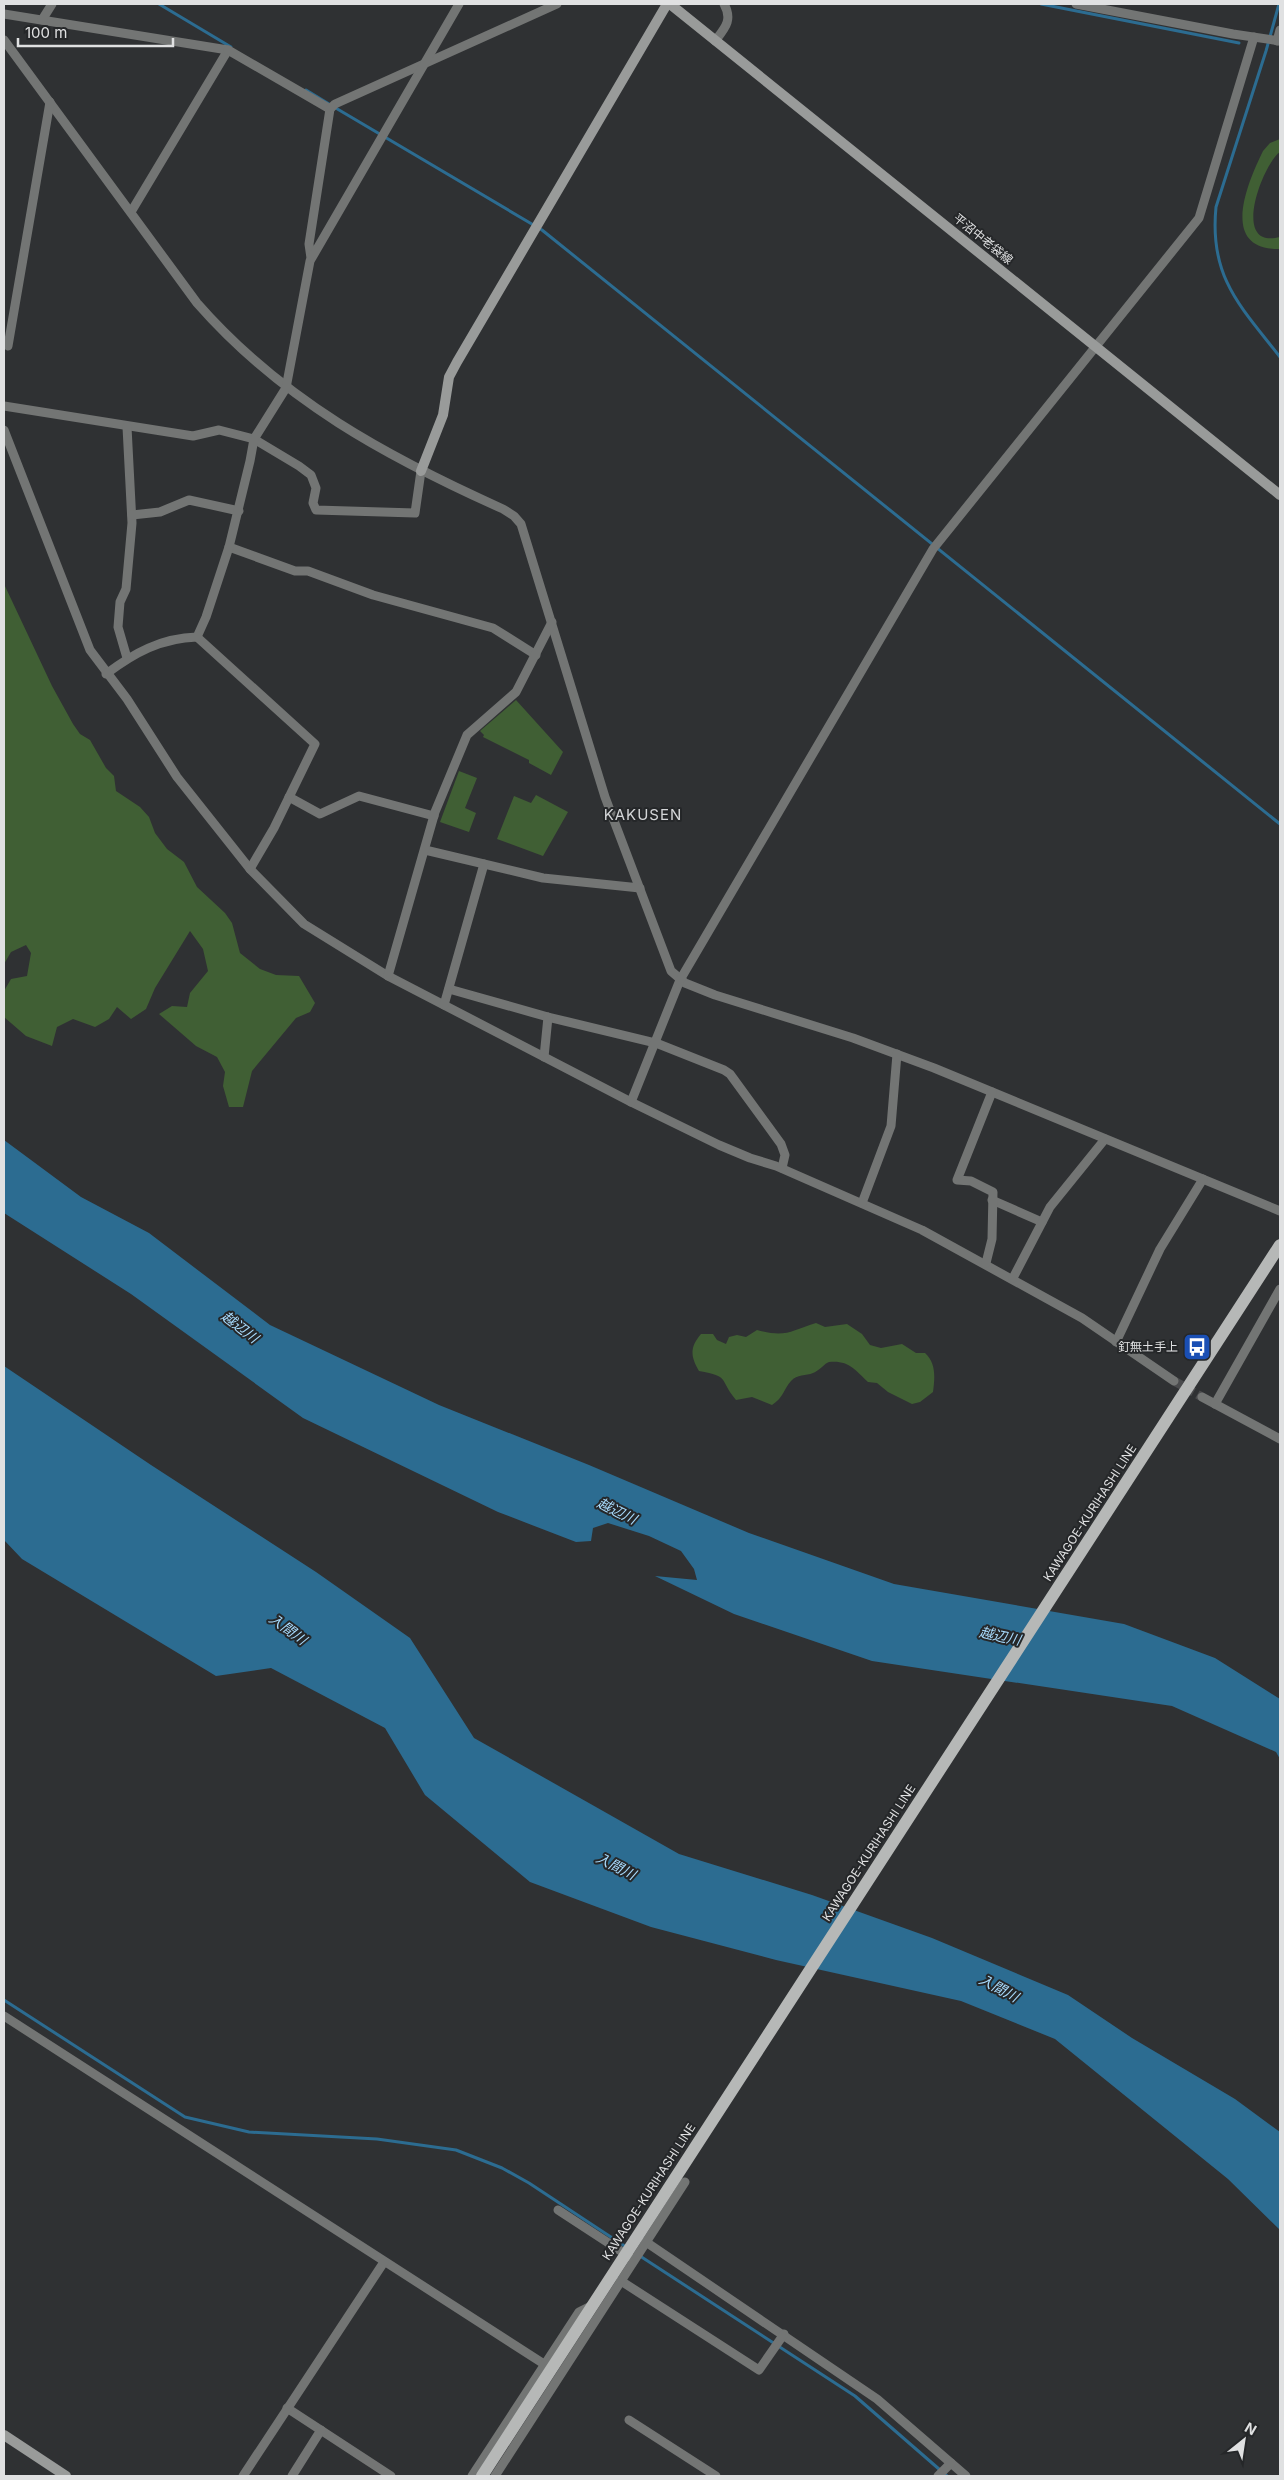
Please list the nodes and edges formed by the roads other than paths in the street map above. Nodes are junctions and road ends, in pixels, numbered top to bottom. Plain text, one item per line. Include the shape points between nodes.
1 (52, 4) edge
2 (459, 4) edge
3 (558, 4) edge
4 (669, 4) edge
5 (724, 4) edge
6 (1076, 4) edge
7 (4, 14) edge
8 (42, 20) junction
9 (1280, 30) edge
10 (1254, 37) junction
11 (4, 40) edge
12 (715, 41) junction
13 (1279, 41) edge
14 (228, 50) junction
15 (425, 63) junction
16 (50, 102) junction
17 (330, 109) junction
18 (131, 212) junction
19 (311, 259) junction
20 (8, 346) dead end
21 (1095, 346) junction
22 (286, 388) junction
23 (4, 406) edge
24 (127, 427) junction
25 (4, 430) edge
26 (254, 439) junction
27 (421, 471) junction
28 (1280, 495) edge
29 (239, 510) junction
30 (132, 515) junction
31 (229, 547) junction
32 (552, 622) junction
33 (197, 637) junction
34 (536, 655) junction
35 (127, 658) junction
36 (106, 674) junction
37 (289, 797) junction
38 (434, 816) junction
39 (425, 850) junction
40 (484, 864) junction
41 (250, 869) junction
42 (640, 888) junction
43 (388, 976) junction
44 (680, 980) junction
45 (449, 989) junction
46 (444, 1005) junction
47 (548, 1017) junction
48 (656, 1043) junction
49 (898, 1054) junction
50 (544, 1057) junction
51 (992, 1092) junction
52 (631, 1102) junction
53 (1105, 1138) junction
54 (782, 1168) junction
55 (1203, 1179) junction
56 (992, 1200) junction
57 (862, 1204) junction
58 (1280, 1211) edge
59 (1042, 1222) junction
60 (1280, 1244) edge
61 (986, 1263) junction
62 (1013, 1278) junction
63 (1279, 1294) edge
64 (1116, 1342) junction
65 (1174, 1380) tunnel mouth
66 (1202, 1397) tunnel mouth
67 (1215, 1404) junction
68 (1280, 1439) edge
69 (4, 2016) edge
70 (685, 2182) dead end
71 (558, 2210) dead end
72 (646, 2242) junction
73 (634, 2260) junction
74 (384, 2262) junction
75 (621, 2281) junction
76 (608, 2302) junction
77 (784, 2334) junction
78 (544, 2364) junction
79 (287, 2408) junction
80 (629, 2420) dead end
81 (321, 2430) junction
82 (4, 2435) edge
83 (951, 2463) junction
84 (385, 2475) edge
85 (66, 2476) edge
86 (243, 2476) edge
87 (292, 2476) edge
88 (472, 2476) edge
89 (482, 2476) edge
90 (495, 2476) edge
91 (716, 2476) edge
92 (938, 2476) edge
93 (966, 2476) edge

1 - 8 street
2 - 15 street
3 - 15 street
4 - 12 main road, 平沼中老袋線
4 - 27 main road via 457,362 449,378 443,415
5 - 12 street via 729,15 728,25
6 - 10 street
7 - 8 street
8 - 14 street
9 - 13 street
10 - 13 street
10 - 21 street via 1199,218
11 - 16 street
12 - 21 main road, 平沼中老袋線
14 - 17 street
14 - 18 street
15 - 17 street
15 - 19 street
16 - 18 street
16 - 20 street
17 - 19 street via 309,244
18 - 22 street via 210,317
19 - 22 street
21 - 28 main road, 平沼中老袋線
21 - 44 street via 933,549
22 - 26 street
22 - 27 street via 356,434
23 - 24 street
24 - 26 street via 193,436 220,430
24 - 30 street
25 - 36 street via 90,650
26 - 27 street via 311,475 316,488 313,504 316,510 415,513
26 - 29 street
27 - 32 street via 514,516 521,524
29 - 30 street via 188,500 160,512
29 - 31 street
30 - 35 street via 126,590 120,602 118,627
31 - 33 street
31 - 34 street via 295,571 308,571 374,595 493,628
32 - 34 street
32 - 42 street via 605,797
33 - 35 street via 159,642
33 - 37 street via 315,744
34 - 38 street via 516,692 466,735
35 - 36 street
36 - 41 street via 127,699 176,777
37 - 38 street via 320,814 359,796
37 - 41 street
38 - 39 street
39 - 40 street
39 - 43 street
40 - 42 street via 543,878
40 - 45 street
41 - 43 street via 304,924
42 - 44 street via 671,971
43 - 46 street
44 - 48 street
44 - 49 street via 715,995
45 - 46 street
45 - 47 street
46 - 50 street
47 - 48 street
47 - 50 street
48 - 52 street
48 - 54 street via 730,1074 781,1144 785,1155
49 - 51 street
49 - 57 street via 891,1126
50 - 52 street
51 - 53 street
51 - 56 street via 957,1180 971,1181 993,1192
52 - 54 street via 719,1145
53 - 55 street
53 - 59 street via 1050,1207
54 - 57 street
55 - 58 street
55 - 64 street via 1160,1250
56 - 59 street
56 - 61 street via 992,1239
57 - 61 street
59 - 62 street
60 - 89 main road, KAWAGOE-KURIHASHI LINE
61 - 62 street
62 - 64 street
63 - 67 street
64 - 65 street
66 - 67 street
67 - 68 street
69 - 74 street
70 - 72 street
71 - 73 street
72 - 73 street
72 - 77 street
73 - 75 street
74 - 78 street
74 - 79 street
75 - 76 street
75 - 77 street via 760,2370
76 - 78 street via 587,2306 579,2312
76 - 90 street
77 - 83 street via 877,2399
78 - 88 street
79 - 81 street
79 - 86 street
80 - 91 street
81 - 84 street
81 - 87 street
82 - 85 main road
83 - 92 street
83 - 93 street

